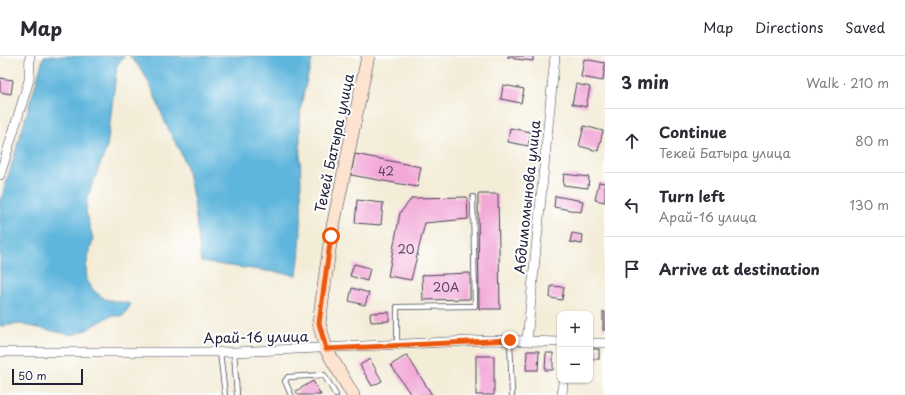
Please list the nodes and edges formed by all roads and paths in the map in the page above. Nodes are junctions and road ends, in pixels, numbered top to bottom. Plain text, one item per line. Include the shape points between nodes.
1 (30, 56) edge
2 (368, 56) edge
3 (555, 56) edge
4 (0, 174) edge
5 (473, 197) dead end
6 (510, 340) junction
7 (527, 340) junction
8 (557, 342) edge
9 (593, 343) edge
10 (605, 343) edge
11 (397, 344) junction
12 (326, 349) junction
13 (0, 352) edge
14 (220, 352) junction
15 (234, 352) junction
16 (563, 383) edge
17 (225, 395) edge
18 (237, 395) edge
19 (291, 395) edge
20 (336, 395) edge
21 (353, 395) edge
22 (512, 395) edge
23 (562, 395) edge

1 - 4 street via 29,80
2 - 12 street, Текей Батыра улица via 331,236 319,323
3 - 7 street, Абдимомынова улица
5 - 11 lane via 475,306 397,307
6 - 7 street, Арай-16 улица
6 - 11 street, Арай-16 улица
6 - 22 lane
7 - 8 street, Арай-16 улица
9 - 10 street
11 - 12 street, Арай-16 улица
12 - 15 street, Арай-16 улица
12 - 21 street, Текей Батыра улица
13 - 14 street, Арай-16 улица
14 - 15 street, Арай-16 улица
14 - 17 lane
15 - 18 lane
16 - 23 street
19 - 20 lane via 286,385 288,377 321,374 327,378

